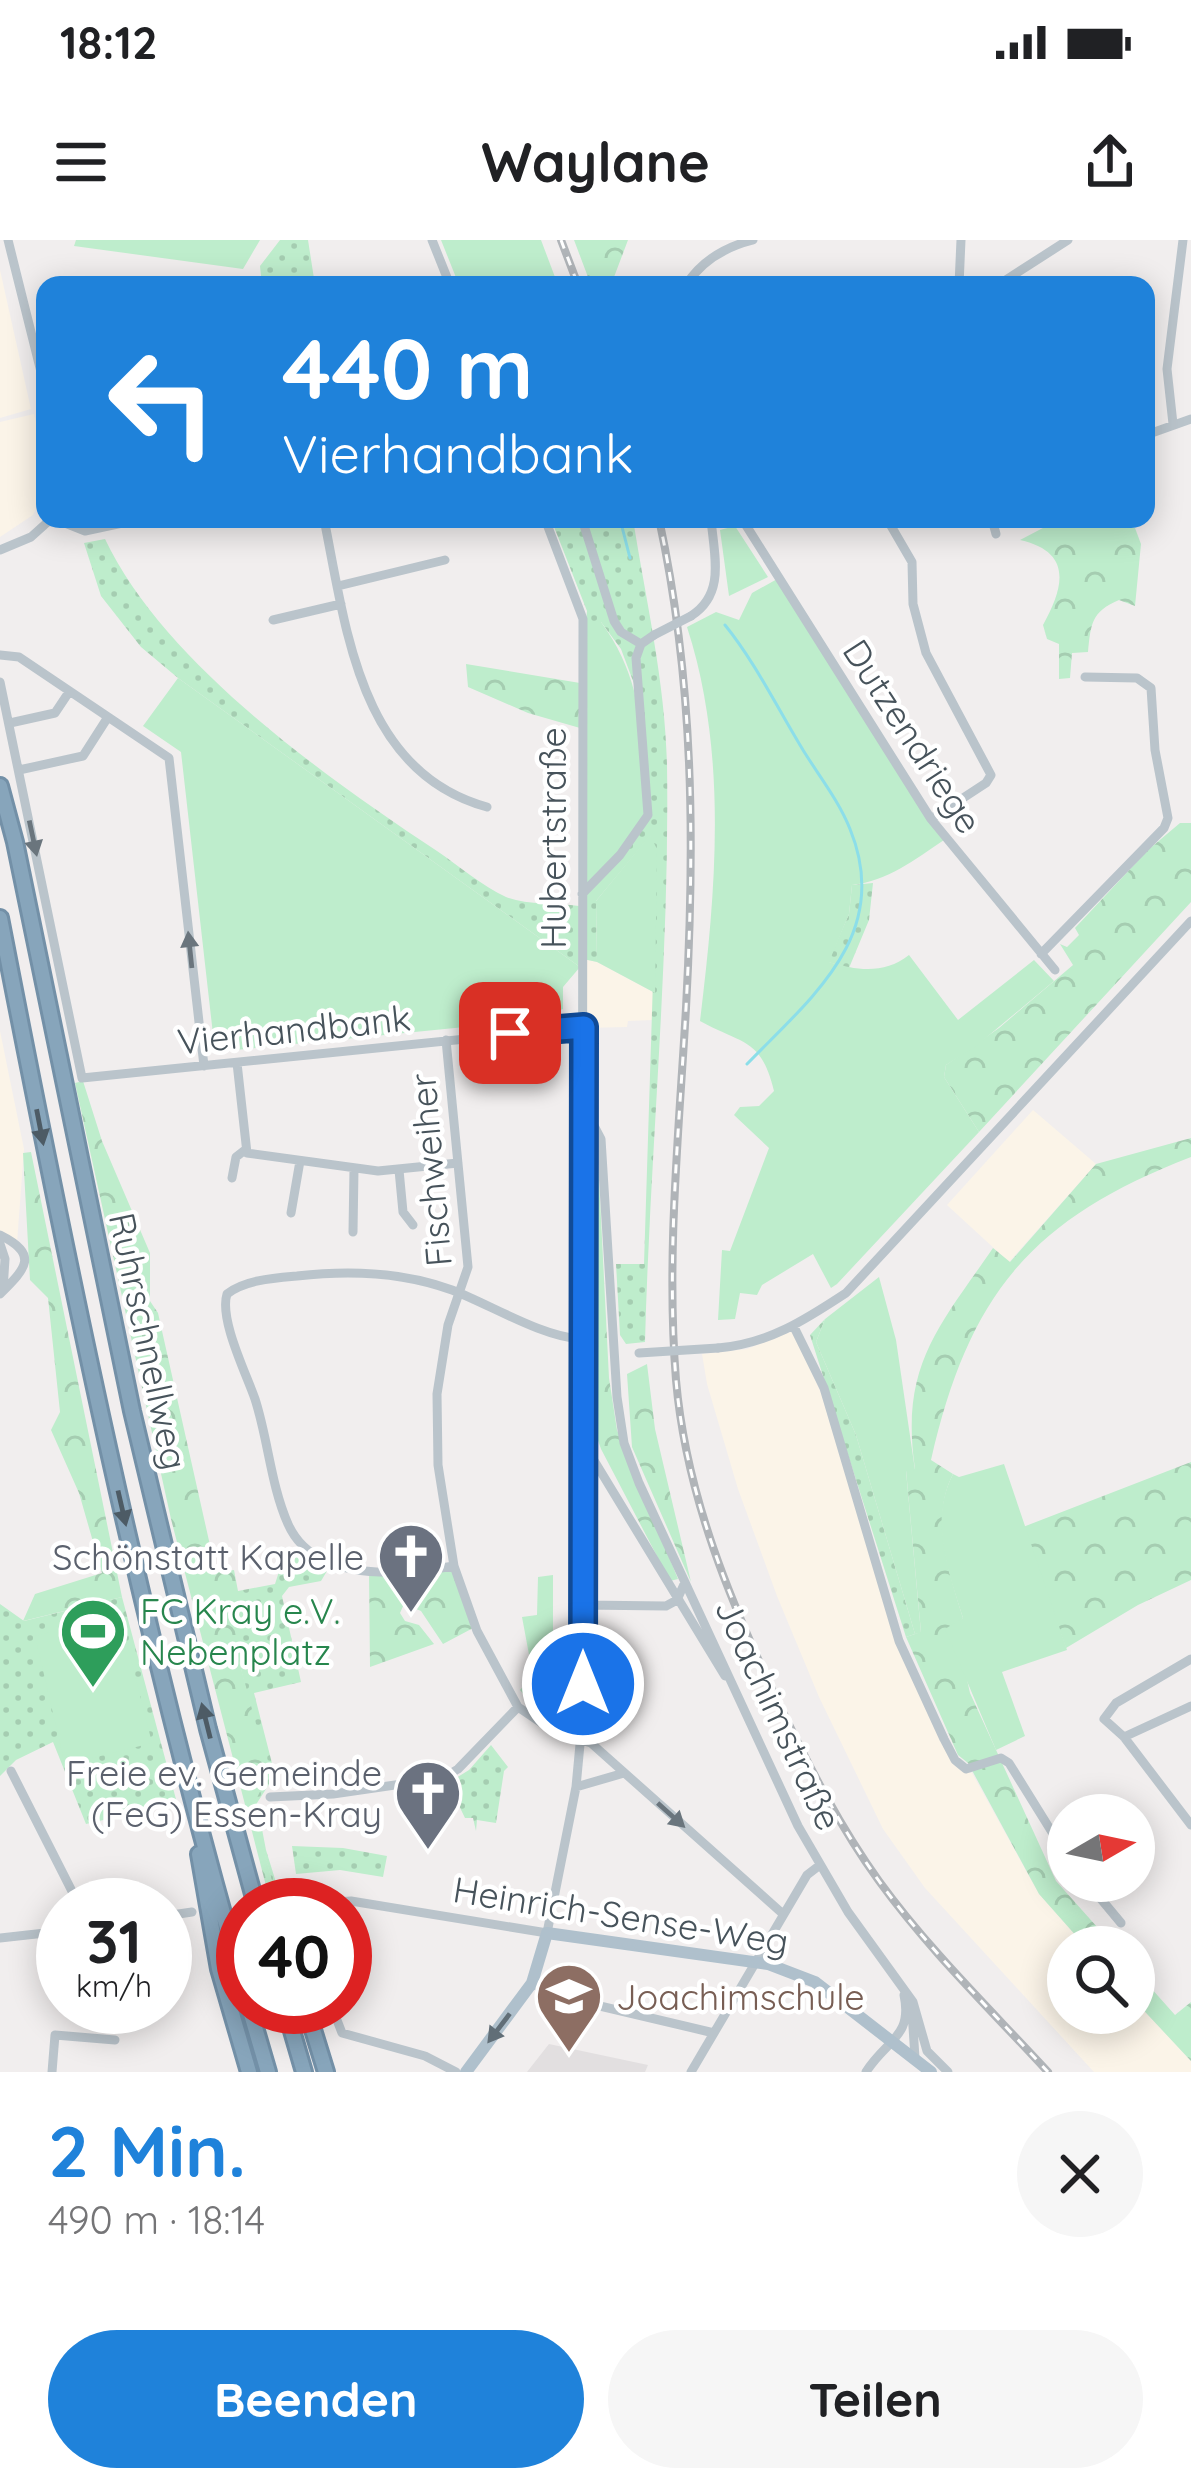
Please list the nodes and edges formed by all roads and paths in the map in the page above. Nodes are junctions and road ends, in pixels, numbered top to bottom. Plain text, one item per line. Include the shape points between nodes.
1 (8, 240) edge
2 (432, 240) edge
3 (753, 240) edge
4 (962, 240) edge
5 (1183, 240) edge
6 (1064, 241) edge
7 (446, 276) edge
8 (692, 276) edge
9 (960, 276) edge
10 (1012, 276) edge
11 (36, 352) edge
12 (1191, 418) edge
13 (1173, 424) junction
14 (1155, 431) edge
15 (42, 528) edge
16 (326, 528) edge
17 (548, 528) edge
18 (585, 528) edge
19 (712, 528) edge
20 (748, 528) edge
21 (892, 528) edge
22 (994, 528) edge
23 (996, 534) dead end
24 (0, 550) edge
25 (445, 560) dead end
26 (338, 586) junction
27 (341, 604) junction
28 (274, 620) dead end
29 (641, 644) junction
30 (0, 655) edge
31 (1085, 677) dead end
32 (0, 682) edge
33 (69, 692) junction
34 (108, 717) junction
35 (10, 723) junction
36 (19, 770) junction
37 (0, 787) edge
38 (487, 807) dead end
39 (931, 819) junction
40 (582, 894) junction
41 (0, 918) edge
42 (1191, 921) edge
43 (1041, 954) junction
44 (1055, 970) dead end
45 (584, 1027) junction
46 (446, 1040) junction
47 (237, 1063) junction
48 (204, 1066) junction
49 (584, 1118) junction
50 (245, 1150) junction
51 (300, 1161) junction
52 (458, 1163) junction
53 (354, 1169) junction
54 (399, 1170) junction
55 (232, 1178) dead end
56 (291, 1213) dead end
57 (413, 1225) dead end
58 (352, 1232) dead end
59 (0, 1239) edge
60 (2, 1292) edge
61 (461, 1294) junction
62 (794, 1327) junction
63 (581, 1339) junction
64 (615, 1355) junction
65 (582, 1442) junction
66 (606, 1480) junction
67 (582, 1487) junction
68 (454, 1566) junction
69 (685, 1582) junction
70 (677, 1600) junction
71 (583, 1605) junction
72 (1191, 1659) edge
73 (730, 1686) junction
74 (1191, 1706) edge
75 (518, 1707) junction
76 (1124, 1737) junction
77 (582, 1739) junction
78 (11, 1771) dead end
79 (624, 1773) junction
80 (577, 1786) junction
81 (270, 1798) dead end
82 (194, 1807) junction
83 (1191, 1825) edge
84 (1047, 1829) edge
85 (820, 1865) junction
86 (247, 1874) junction
87 (65, 1878) edge
88 (248, 1878) edge
89 (249, 1878) edge
90 (216, 1886) edge
91 (1104, 1902) edge
92 (372, 1904) edge
93 (783, 1914) junction
94 (1121, 1923) dead end
95 (36, 1933) edge
96 (548, 1933) junction
97 (0, 1938) edge
98 (755, 1962) junction
99 (532, 1983) junction
100 (903, 1990) junction
101 (714, 2033) junction
102 (257, 2034) edge
103 (293, 2034) edge
104 (314, 2034) edge
105 (345, 2034) edge
106 (115, 2041) dead end
107 (892, 2041) junction
108 (917, 2065) edge
109 (52, 2072) edge
110 (249, 2072) edge
111 (268, 2072) edge
112 (304, 2072) edge
113 (326, 2072) edge
114 (456, 2072) edge
115 (466, 2072) edge
116 (691, 2072) edge
117 (866, 2072) edge
118 (932, 2072) edge
119 (948, 2072) edge

1 - 11 street
2 - 7 street
3 - 8 street via 712,257
4 - 9 street
5 - 13 street via 1166,386
6 - 10 street
12 - 13 street
13 - 14 street
15 - 24 street
16 - 26 street
17 - 40 street, Hubertstraße via 583,619
18 - 29 street via 614,621
19 - 29 street, bridge via 716,586 709,603
20 - 39 street, Dutzendriege
21 - 39 street via 912,562 926,652 991,775
22 - 23 street
25 - 26 street
26 - 27 street
27 - 28 street
27 - 38 street via 358,676 380,722 442,786
29 - 40 street via 648,815
30 - 33 street via 19,657
31 - 43 street via 1137,678 1151,688 1168,818
32 - 35 street
33 - 34 street
33 - 35 street via 55,712
34 - 36 street via 83,756
48 -> 34 street via 170,758
35 - 36 street
36 -> 48 street, Vierhandbank via 82,1078
86 -> 37 highway, Ruhrschnellweg via 132,1412
39 - 43 street, Dutzendriege
40 - 45 street, Hubertstraße
41 -> 82 highway, Ruhrschnellweg via 100,1418
42 - 62 street via 846,1293
43 - 44 street, Dutzendriege
45 - 46 street, Vierhandbank
45 - 49 street, Hubertstraße
46 - 47 street, Vierhandbank
46 - 52 street, Fischweiher
47 - 48 street, Vierhandbank
47 - 50 street
49 - 63 street, Hubertstraße
49 - 64 street, Joachimstraße via 602,1138
50 - 51 street
50 - 55 street
51 - 53 street
51 - 56 street
52 - 54 street
52 - 61 street, Fischweiher via 468,1267
53 - 54 street
53 - 58 street
54 - 57 street via 403,1213
59 - 60 street
59 - 60 street via 21,1247 26,1260
61 - 63 street
61 - 68 street, Fischweiher via 448,1325 436,1426
61 - 68 street via 346,1272 238,1286 224,1300 298,1540 341,1568
62 - 64 street, bridge via 718,1348
62 - 84 street via 824,1388 899,1641 955,1760 966,1768 1009,1763
63 - 65 street, Hubertstraße
64 - 69 street, Joachimstraße via 625,1443
65 - 66 street
65 - 67 street, Hubertstraße
66 - 67 street
66 - 70 street
67 - 71 street, Hubertstraße
68 - 75 street, Fischweiher
69 - 70 street
69 - 73 street, Joachimstraße
70 - 71 street via 658,1608
70 - 73 street
71 - 77 street, Hubertstraße
72 - 76 street via 1108,1711 1104,1719
73 - 85 street, Joachimstraße
74 - 76 street
75 - 77 street
75 - 81 street via 442,1779
76 - 83 street
77 - 79 street
77 - 80 street, Hubertstraße
78 - 87 street
79 - 80 street
79 -> 93 street
80 - 96 street, Hubertstraße
82 - 90 highway, Ruhrschnellweg
82 - 110 highway via 208,1915
85 - 93 street, Joachimstraße
85 - 100 street
86 - 88 highway, Ruhrschnellweg
86 - 89 highway
91 - 94 street
92 - 96 street, Heinrich-Sense-Weg
93 - 98 street, Joachimstraße
95 - 97 street
96 - 98 main road, Heinrich-Sense-Weg
96 - 99 main road, Hubertstraße
98 - 101 street, Joachimstraße
98 - 107 main road, Heinrich-Sense-Weg via 815,1982
99 - 101 street via 549,1994
99 -> 115 main road, Hubertstraße
100 - 107 street via 908,2021
100 - 108 street
100 - 119 street via 927,2051
101 - 116 street, Joachimstraße
102 - 111 highway
103 - 112 highway
104 - 113 highway
105 - 114 street
106 - 109 street via 55,2035
107 - 108 main road, Heinrich-Sense-Weg
107 - 117 street
108 - 118 main road, Heinrich-Sense-Weg

